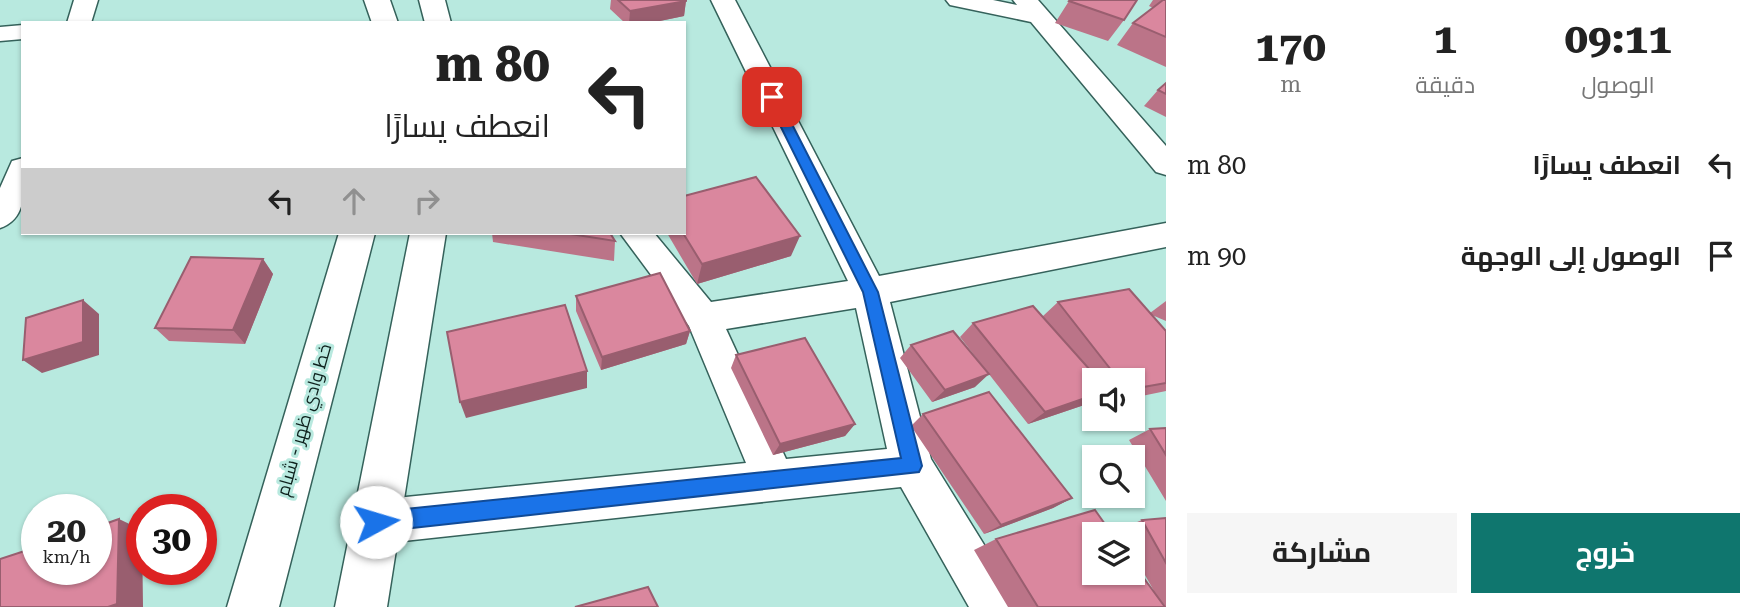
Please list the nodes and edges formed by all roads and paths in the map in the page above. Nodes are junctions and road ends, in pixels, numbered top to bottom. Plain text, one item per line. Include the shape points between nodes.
1 (86, 0) edge
2 (377, 0) edge
3 (432, 0) edge
4 (723, 0) edge
5 (958, 0) edge
6 (1032, 8) edge
7 (80, 21) edge
8 (384, 21) edge
9 (437, 21) edge
10 (21, 32) edge
11 (0, 34) edge
12 (1166, 165) edge
13 (21, 173) edge
14 (0, 216) edge
15 (356, 235) edge
16 (428, 235) edge
17 (638, 235) edge
18 (1166, 236) edge
19 (870, 292) junction
20 (703, 318) junction
21 (912, 466) junction
22 (774, 480) junction
23 (376, 522) junction
24 (253, 607) edge
25 (362, 607) edge
26 (995, 607) edge

1 - 7 street
2 - 8 main road
3 - 9 main road
4 - 19 street
5 - 6 street
6 - 12 street
10 - 11 street
13 - 14 street
15 - 24 main road, خط وادي ظهر - شبام
16 - 23 main road
17 - 20 street
18 - 19 street
19 - 20 street
19 - 21 street
20 - 22 street
21 - 22 street
21 - 26 street
22 - 23 street
23 - 25 main road

